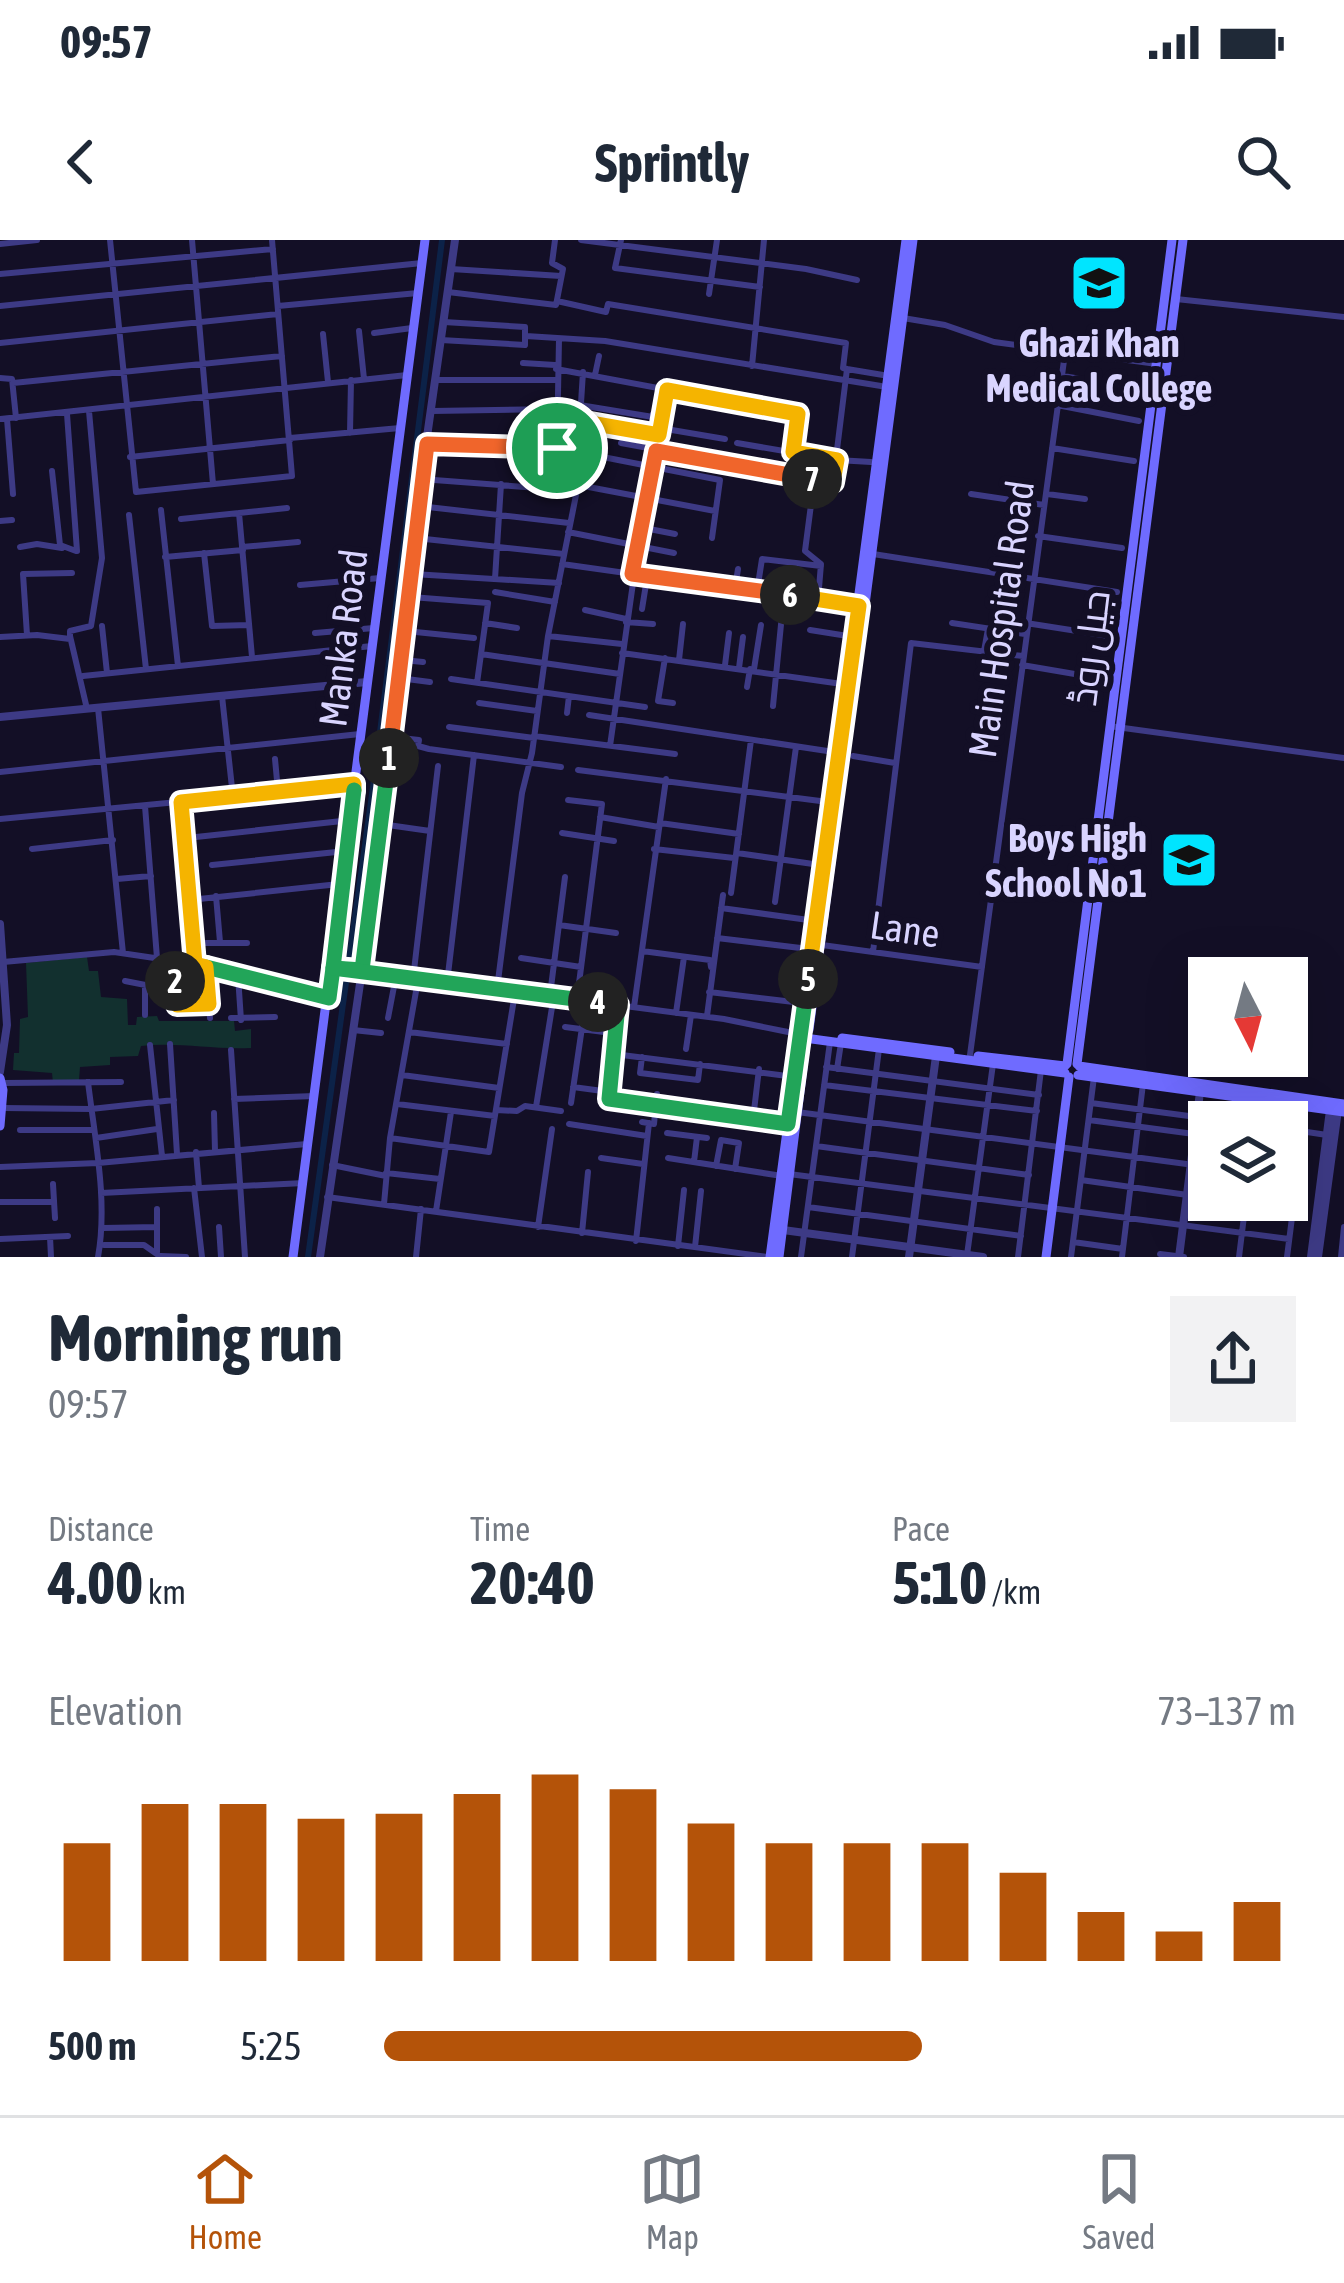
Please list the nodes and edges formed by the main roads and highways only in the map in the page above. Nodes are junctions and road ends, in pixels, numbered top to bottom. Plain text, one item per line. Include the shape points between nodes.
1 (425, 240) edge
2 (909, 240) edge
3 (1177, 244) edge
4 (1114, 727) junction
5 (817, 947) junction
6 (805, 1036) junction
7 (1072, 1069) junction
8 (1, 1078) edge
9 (1337, 1107) edge
10 (3, 1108) edge
11 (0, 1126) edge
12 (785, 1175) junction
13 (293, 1257) edge
14 (772, 1257) edge
15 (1046, 1257) edge

1 - 13 main road, Manka Road via 338,968
2 - 5 main road
2 - 5 main road
3 - 4 main road, جیل روڈ
3 - 4 main road, جیل روڈ via 1176,299
4 - 7 main road, جیل روڈ
5 - 6 main road
6 - 7 main road
6 - 7 main road
6 - 12 main road
6 - 12 main road
7 - 9 main road
7 - 9 main road
7 - 15 main road, جیل روڈ
8 - 10 main road
10 - 11 main road
12 - 14 main road
12 - 14 main road via 783,1230

